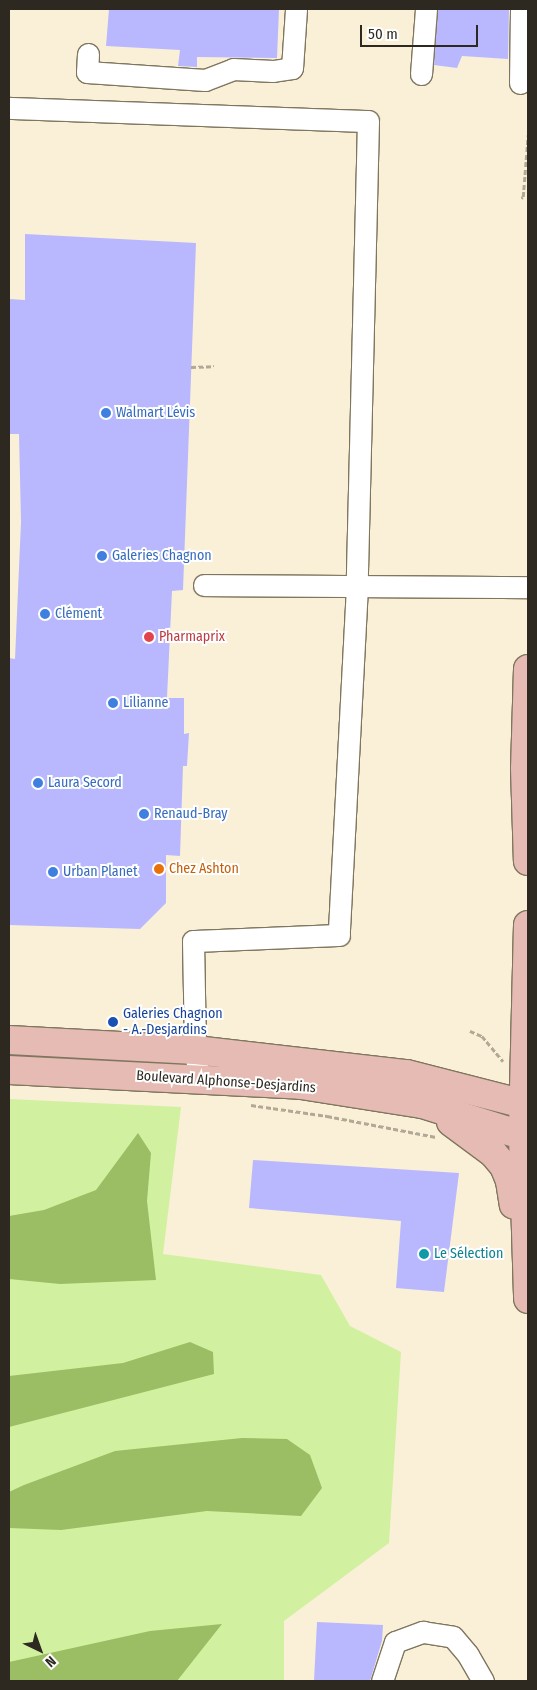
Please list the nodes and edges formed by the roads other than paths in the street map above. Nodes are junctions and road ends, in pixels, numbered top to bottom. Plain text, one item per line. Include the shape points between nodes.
1 (296, 9) edge
2 (426, 9) edge
3 (521, 9) edge
4 (88, 54) dead end
5 (421, 74) dead end
6 (520, 82) dead end
7 (9, 108) edge
8 (204, 585) dead end
9 (357, 586) junction
10 (528, 587) edge
11 (528, 669) edge
12 (528, 861) edge
13 (528, 925) edge
14 (9, 1040) edge
15 (195, 1050) junction
16 (9, 1070) edge
17 (199, 1080) junction
18 (422, 1104) junction
19 (526, 1104) edge
20 (525, 1136) edge
21 (528, 1289) edge
22 (382, 1681) edge
23 (483, 1681) edge

1 - 4 lane via 292,68 273,71 233,69 205,80 106,74 87,72
2 - 5 lane
3 - 6 lane
7 - 9 lane via 368,121
8 - 9 lane
9 - 10 lane
9 - 15 lane via 339,935 193,941
11 - 12 main road via 525,768
13 - 19 main road
14 - 15 main road, Boulevard Alphonse-Desjardins
15 - 17 lane
15 - 19 main road, Boulevard Alphonse-Desjardins via 407,1074
16 - 17 main road, Boulevard Alphonse-Desjardins
17 - 18 main road, Boulevard Alphonse-Desjardins via 301,1085
18 - 20 main road, Boulevard Alphonse-Desjardins
18 - 21 main road via 474,1138 504,1166 510,1180
19 - 20 main road
20 - 21 main road
22 - 23 lane via 395,1642 423,1632 453,1637

